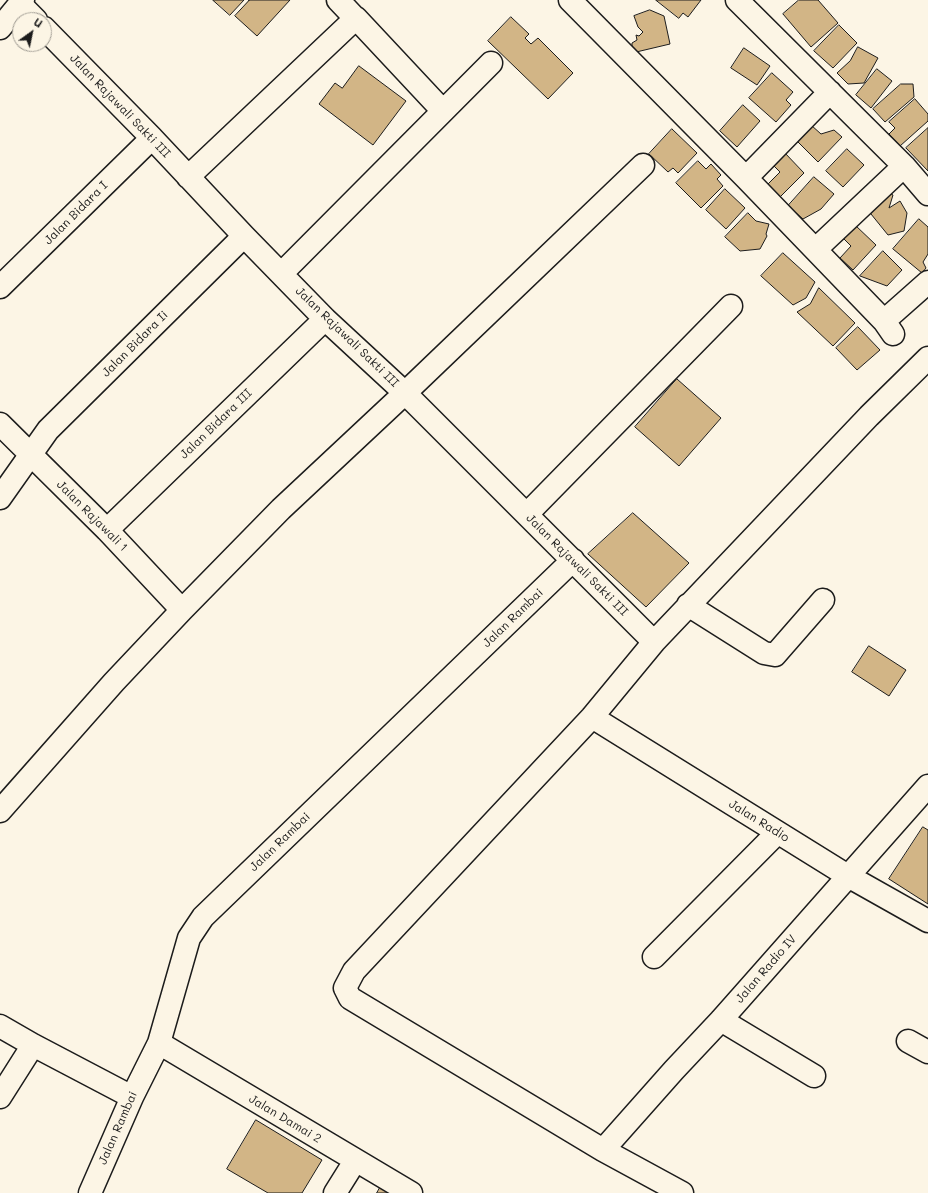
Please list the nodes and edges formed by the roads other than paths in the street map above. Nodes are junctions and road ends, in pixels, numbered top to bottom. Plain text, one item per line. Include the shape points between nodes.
1 (338, 0) edge
2 (570, 0) edge
3 (737, 0) edge
4 (22, 2) edge
5 (30, 12) edge
6 (356, 19) junction
7 (0, 28) edge
8 (52, 36) edge
9 (490, 63) dead end
10 (830, 92) junction
11 (444, 111) junction
12 (152, 138) junction
13 (643, 165) dead end
14 (904, 166) junction
15 (188, 177) junction
16 (746, 178) junction
17 (928, 194) edge
18 (244, 236) junction
19 (816, 249) junction
20 (282, 274) junction
21 (928, 282) edge
22 (0, 287) edge
23 (731, 306) dead end
24 (325, 319) junction
25 (928, 358) edge
26 (406, 393) junction
27 (0, 424) edge
28 (30, 455) junction
29 (0, 498) edge
30 (527, 514) junction
31 (107, 530) junction
32 (573, 560) junction
33 (823, 600) dead end
34 (688, 606) junction
35 (182, 610) junction
36 (654, 642) junction
37 (592, 717) junction
38 (928, 786) edge
39 (0, 811) edge
40 (777, 833) junction
41 (848, 876) junction
42 (928, 921) edge
43 (654, 957) dead end
44 (721, 1020) junction
45 (0, 1026) edge
46 (908, 1041) dead end
47 (159, 1044) junction
48 (33, 1045) junction
49 (928, 1052) edge
50 (814, 1076) dead end
51 (0, 1097) edge
52 (132, 1097) junction
53 (603, 1150) junction
54 (355, 1160) junction
55 (90, 1193) edge
56 (335, 1193) edge
57 (411, 1193) edge
58 (682, 1193) edge

1 - 6 street
2 - 16 street
3 - 10 street
4 - 5 street
4 - 7 street
6 - 11 street
6 - 15 street
8 - 12 street, Jalan Rajawali Sakti III
9 - 11 street
10 - 14 street
10 - 16 street
11 - 20 street
12 - 15 street, Jalan Rajawali Sakti III
12 - 22 street, Jalan Bidara I
13 - 26 street
14 - 17 street
14 - 19 street
15 - 18 street, Jalan Rajawali Sakti III
16 - 19 street
18 - 20 street, Jalan Rajawali Sakti III
18 - 28 street, Jalan Bidara Ii via 48,430
19 - 21 street via 889,328
20 - 24 street, Jalan Rajawali Sakti III
23 - 30 street
24 - 26 street, Jalan Rajawali Sakti III
24 - 31 street, Jalan Bidara III
25 - 34 street via 869,416
26 - 30 street, Jalan Rajawali Sakti III
26 - 35 street via 281,509
27 - 28 street, Jalan Rajawali 1
28 - 29 street, Jalan Bidara Ii
28 - 31 street, Jalan Rajawali 1
30 - 32 street, Jalan Rajawali Sakti III
31 - 35 street, Jalan Rajawali 1
32 - 36 street, Jalan Rajawali Sakti III
32 - 47 street, Jalan Rambai via 203,917 189,938
33 - 34 street via 775,655 764,653
34 - 36 street
35 - 39 street via 114,682
36 - 37 street
37 - 40 street, Jalan Radio
37 - 53 street via 354,971 345,988 350,998
38 - 41 street, Jalan Radio IV
40 - 41 street, Jalan Radio
40 - 43 street
41 - 42 street, Jalan Radio
41 - 44 street, Jalan Radio IV
44 - 50 street
44 - 53 street, Jalan Radio IV
45 - 48 street
46 - 49 street
47 - 52 street, Jalan Rambai
47 - 54 street, Jalan Damai 2
48 - 51 street
48 - 52 street
52 - 55 street, Jalan Rambai
53 - 58 street
54 - 56 street
54 - 57 street, Jalan Damai 2

